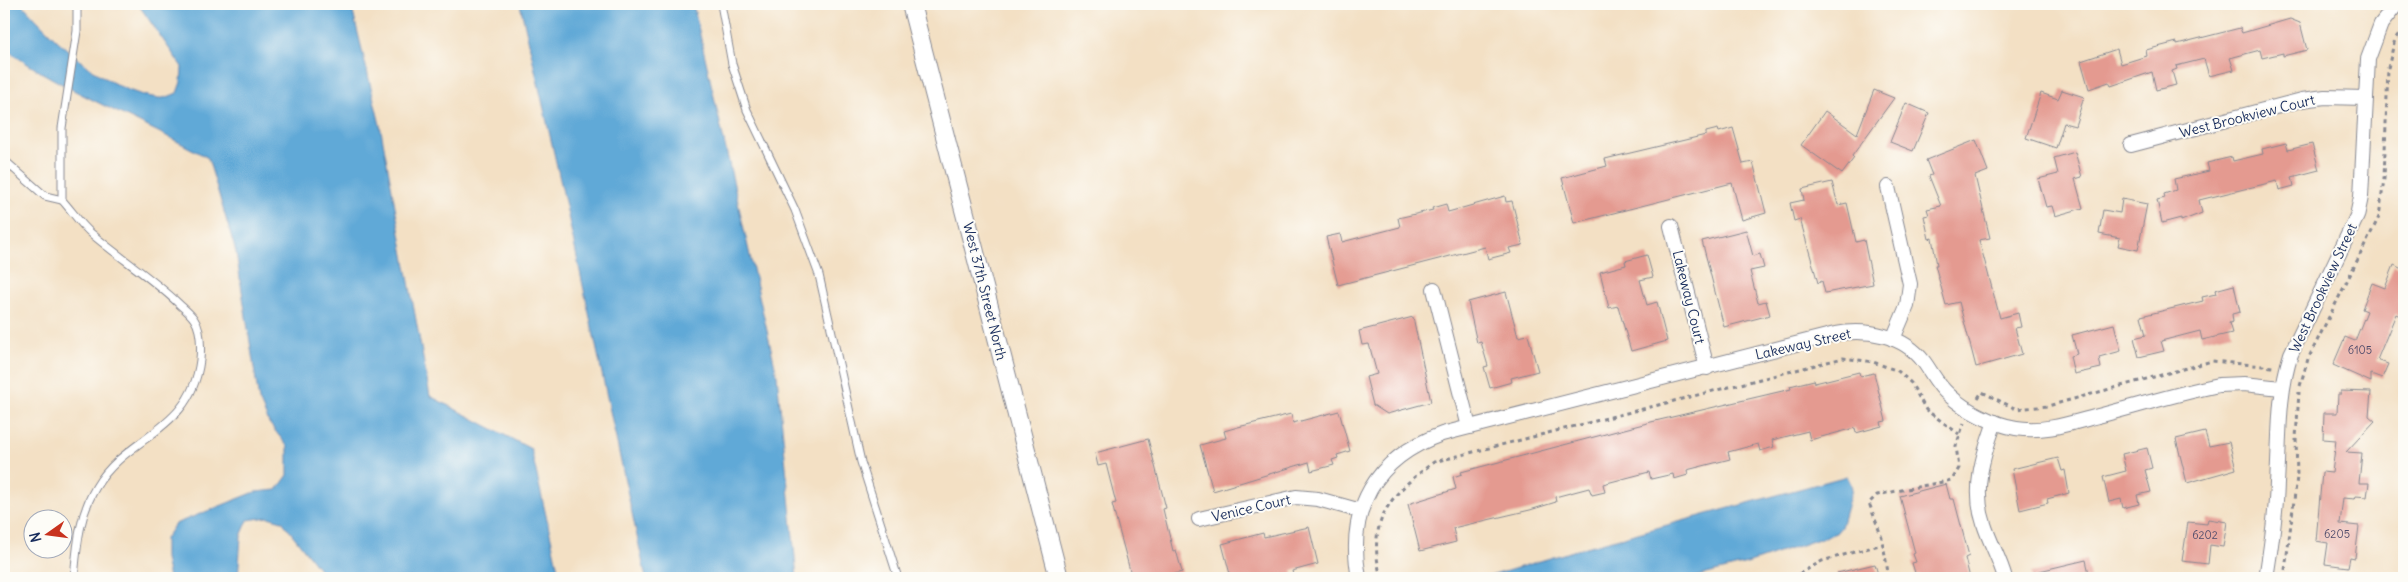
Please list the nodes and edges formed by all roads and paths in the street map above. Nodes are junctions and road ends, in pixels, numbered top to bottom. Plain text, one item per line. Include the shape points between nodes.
1 (77, 4) edge
2 (721, 4) edge
3 (911, 4) edge
4 (2397, 4) edge
5 (2404, 27) edge
6 (2365, 98) junction
7 (2131, 145) dead end
8 (4, 160) edge
9 (1888, 187) dead end
10 (62, 200) junction
11 (1671, 226) dead end
12 (1434, 288) dead end
13 (1893, 339) junction
14 (1707, 368) junction
15 (2281, 388) junction
16 (1994, 422) junction
17 (1469, 427) junction
18 (1959, 434) dead end
19 (1361, 511) junction
20 (1199, 520) dead end
21 (1883, 544) dead end
22 (74, 578) edge
23 (898, 578) edge
24 (1059, 578) edge
25 (1359, 578) edge
26 (1381, 578) edge
27 (1792, 578) edge
28 (2005, 578) edge
29 (2266, 578) edge
30 (2284, 578) edge

1 - 10 lane via 62,128
2 - 23 lane via 732,64 747,110 795,210 819,275 861,462
3 - 24 street, West 37th Street North
4 - 6 street, West Brookview Street via 2373,39
5 - 30 path via 2395,39 2388,68 2384,179 2379,217 2308,359 2300,389 2297,477
6 - 7 street, West Brookview Court via 2302,100
6 - 15 street, West Brookview Street via 2362,197 2357,216 2291,354
8 - 10 lane via 45,196
9 - 13 street via 1910,284 1907,306
10 - 22 lane via 91,233 169,294 195,320 201,349 198,380 186,402 164,426 110,469 97,486 86,506 77,540
11 - 14 street, Lakeway Court
12 - 17 street
13 - 14 street, Lakeway Street via 1872,333 1848,332
13 - 16 street, Lakeway Street via 1915,352 1948,395
14 - 17 street, Lakeway Street
15 - 16 street, Lakeway Street via 2219,385 2043,429 2018,428
15 - 29 street, West Brookview Street via 2277,484
16 - 28 street via 1983,455 1979,500 1983,523
17 - 19 street, Lakeway Street via 1422,441 1394,459 1374,483
18 - 26 path via 1926,410 1911,383 1898,371 1873,362 1843,358 1434,462 1395,494 1380,520 1376,540
19 - 20 street, Venice Court via 1318,499 1296,497
19 - 25 street, Lakeway Street via 1355,544
21 - 27 path via 1822,561

